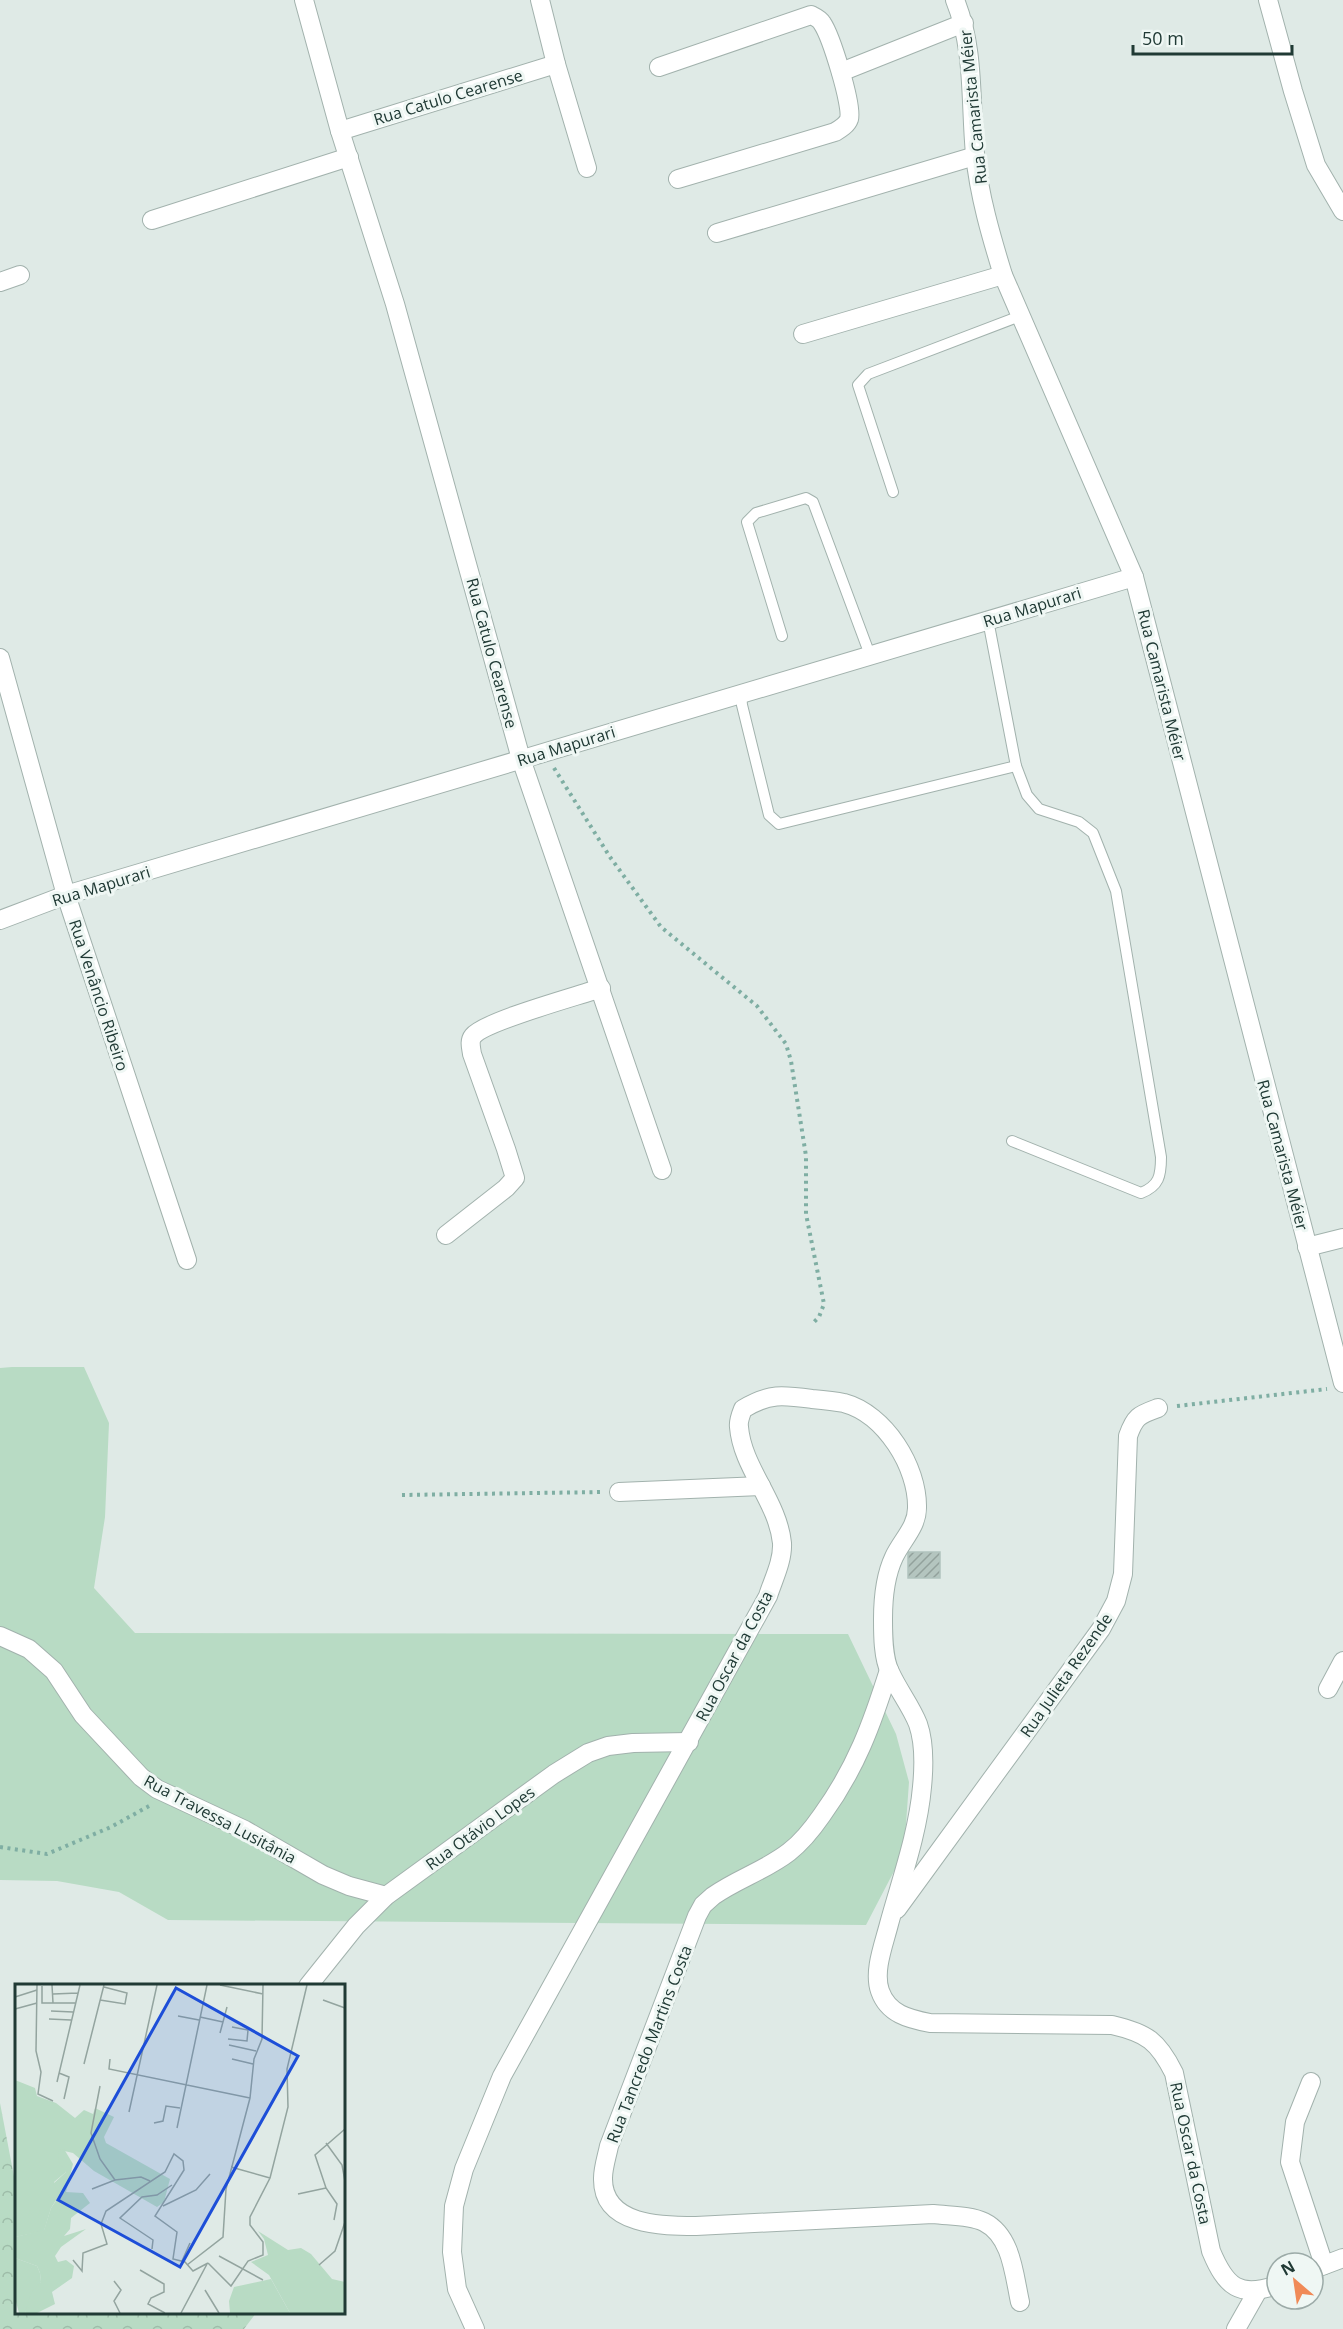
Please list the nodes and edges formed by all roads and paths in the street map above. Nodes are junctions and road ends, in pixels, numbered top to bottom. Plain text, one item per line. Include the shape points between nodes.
1 (304, 0) edge
2 (540, 0) edge
3 (955, 0) edge
4 (1268, 0) edge
5 (964, 23) junction
6 (556, 64) junction
7 (659, 67) dead end
8 (841, 72) junction
9 (340, 131) junction
10 (975, 156) junction
11 (349, 157) junction
12 (587, 168) dead end
13 (678, 179) dead end
14 (1343, 211) edge
15 (152, 220) dead end
16 (717, 233) dead end
17 (20, 275) dead end
18 (1003, 275) junction
19 (0, 282) edge
20 (1020, 316) junction
21 (803, 334) dead end
22 (893, 492) dead end
23 (1134, 577) junction
24 (988, 620) junction
25 (782, 636) dead end
26 (870, 656) junction
27 (0, 658) edge
28 (741, 694) junction
29 (545, 752) junction
30 (521, 759) junction
31 (1016, 766) junction
32 (66, 895) junction
33 (0, 920) edge
34 (601, 988) junction
35 (1011, 1141) dead end
36 (662, 1170) dead end
37 (446, 1235) dead end
38 (1343, 1238) edge
39 (1307, 1247) junction
40 (187, 1260) dead end
41 (812, 1324) dead end
42 (1337, 1386) edge
43 (1158, 1408) joint
44 (761, 1486) junction
45 (619, 1492) joint
46 (402, 1495) dead end
47 (0, 1636) edge
48 (1343, 1661) edge
49 (889, 1670) junction
50 (1328, 1689) dead end
51 (689, 1742) junction
52 (169, 1795) junction
53 (0, 1847) edge
54 (386, 1896) junction
55 (891, 1918) junction
56 (310, 1984) edge
57 (1311, 2082) dead end
58 (1314, 2251) edge
59 (1343, 2258) edge
60 (1325, 2264) edge
61 (1265, 2289) edge
62 (1257, 2292) junction
63 (1020, 2302) dead end
64 (475, 2329) edge
65 (1236, 2329) edge

1 - 9 street, Rua Catulo Cearense
2 - 6 street
3 - 5 street, Rua Camarista Méier
4 - 14 street via 1316,165
5 - 8 street
5 - 10 street, Rua Camarista Méier
6 - 9 street, Rua Catulo Cearense
6 - 12 street
7 - 8 street via 811,15 823,23
8 - 13 street via 849,118 835,132
9 - 11 street, Rua Catulo Cearense
10 - 16 street
10 - 18 street, Rua Camarista Méier via 989,229
11 - 15 street
11 - 30 street, Rua Catulo Cearense via 395,304
17 - 19 street
18 - 20 street, Rua Camarista Méier
18 - 21 street
20 - 22 lane via 862,379 858,385
20 - 23 street, Rua Camarista Méier
23 - 24 street, Rua Mapurari
23 - 39 street, Rua Camarista Méier
24 - 26 street, Rua Mapurari
24 - 31 lane
25 - 26 lane via 747,522 756,513 806,498 813,502
26 - 28 street, Rua Mapurari
27 - 32 street, Rua Venâncio Ribeiro
28 - 29 street, Rua Mapurari
28 - 31 lane via 769,815 779,824
29 - 30 street, Rua Mapurari
29 - 41 path via 610,857 661,927 757,1006 786,1044 807,1156 806,1214 824,1304
30 - 32 street, Rua Mapurari
30 - 34 street, Rua Catulo Cearense
31 - 35 lane via 1028,795 1040,809 1079,822 1093,833 1116,891 1161,1176 1153,1188 1141,1193
32 - 33 street, Rua Mapurari
32 - 40 street, Rua Venâncio Ribeiro
34 - 36 street, Rua Catulo Cearense
34 - 37 street via 490,1025 472,1037 472,1054 514,1178
38 - 39 street
39 - 42 street, Rua Camarista Méier
42 - 43 path
43 - 55 street, Rua Julieta Rezende via 1133,1421 1128,1436 1123,1574 1116,1601 1101,1629
44 - 45 street
44 - 49 street, Rua Oscar da Costa via 738,1425 743,1409 761,1398 786,1396 845,1403 871,1417 896,1443 907,1464 918,1506 913,1526 888,1574 883,1619
44 - 51 street, Rua Oscar da Costa via 776,1518 782,1544 778,1567 768,1596
45 - 46 path
47 - 52 street, Rua Travessa Lusitânia via 42,1659 83,1715 141,1778
48 - 50 street
49 - 55 street, Rua Oscar da Costa via 918,1725 924,1759 915,1827
49 - 63 street, Rua Tancredo Martins Costa via 858,1759 813,1827 784,1855 713,1896 697,1916 609,2146 603,2179 606,2196 616,2211 663,2226 933,2214 984,2222 1001,2236 1011,2259
51 - 54 street, Rua Otávio Lopes via 625,1744 588,1753
51 - 64 street, Rua Oscar da Costa via 502,2076 464,2169 454,2206 452,2252 458,2289
52 - 53 path via 111,1827 47,1854
52 - 54 street, Rua Travessa Lusitânia via 244,1830 322,1875
54 - 56 street, Rua Otávio Lopes
55 - 62 street, Rua Oscar da Costa via 881,1958 879,1989 894,2011 909,2019 930,2023 1112,2025 1134,2030 1152,2040 1174,2073 1211,2251 1229,2281 1242,2290
57 - 58 street via 1294,2122 1290,2162
59 - 60 street
61 - 62 street
62 - 65 street

